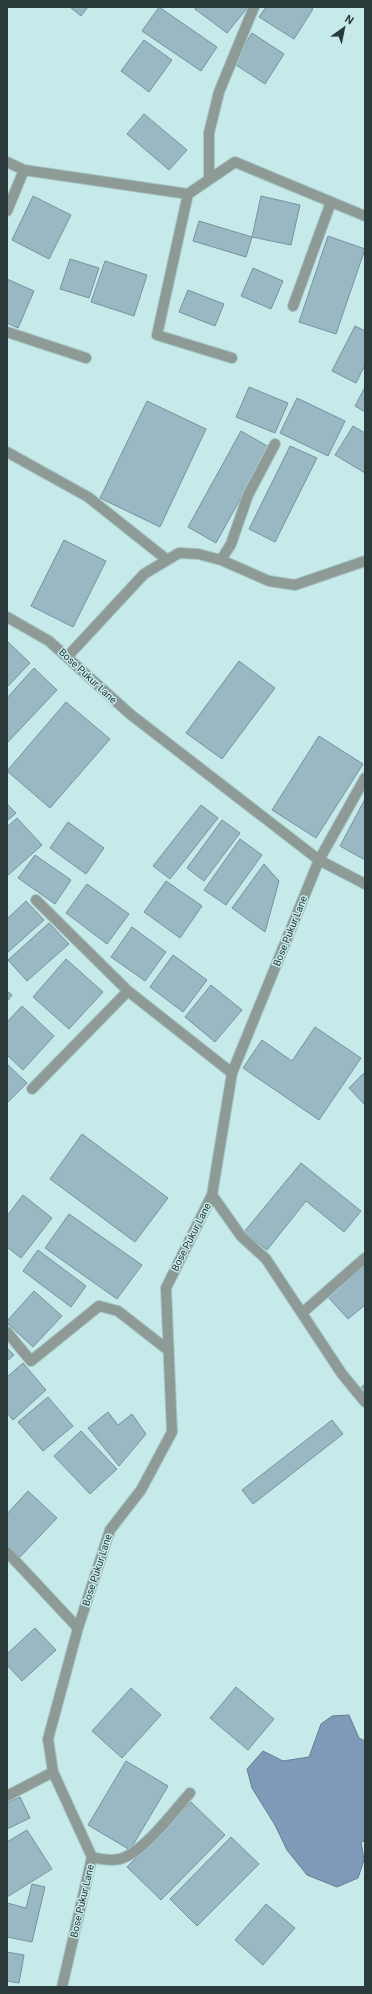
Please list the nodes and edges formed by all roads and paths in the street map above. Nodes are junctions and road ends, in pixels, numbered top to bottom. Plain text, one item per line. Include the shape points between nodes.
1 (254, 7) edge
2 (7, 162) edge
3 (24, 170) junction
4 (209, 178) junction
5 (188, 194) junction
6 (331, 202) junction
7 (7, 211) edge
8 (365, 216) edge
9 (293, 306) dead end
10 (7, 332) edge
11 (86, 358) dead end
12 (232, 358) dead end
13 (275, 444) dead end
14 (7, 452) edge
15 (166, 559) junction
16 (221, 560) junction
17 (365, 561) edge
18 (7, 617) edge
19 (67, 657) junction
20 (365, 778) edge
21 (319, 860) junction
22 (365, 884) edge
23 (36, 900) dead end
24 (128, 991) junction
25 (232, 1073) junction
26 (32, 1089) dead end
27 (212, 1195) junction
28 (365, 1258) edge
29 (302, 1313) junction
30 (7, 1332) edge
31 (168, 1350) junction
32 (365, 1402) edge
33 (7, 1552) edge
34 (78, 1628) junction
35 (53, 1772) junction
36 (190, 1793) dead end
37 (7, 1796) edge
38 (92, 1858) junction
39 (62, 1987) edge

1 - 4 street via 219,92 209,133
2 - 3 street
3 - 5 street
3 - 7 street
4 - 5 street
4 - 6 street via 235,162
5 - 12 street via 158,335
6 - 8 street
6 - 9 street
10 - 11 street
13 - 16 street via 248,495 231,544
14 - 15 street via 88,497
15 - 16 street via 179,553 198,554
15 - 19 street via 144,574
16 - 17 street via 270,582 295,585
18 - 19 street, Bose Pukur Lane via 49,641
19 - 21 street, Bose Pukur Lane via 130,714
20 - 21 street
21 - 22 street
21 - 25 street, Bose Pukur Lane
23 - 24 street
24 - 25 street
24 - 26 street
25 - 27 street, Bose Pukur Lane
27 - 29 street via 241,1236 266,1259
27 - 31 street, Bose Pukur Lane via 166,1288
28 - 29 street
29 - 32 street via 342,1374
30 - 31 street via 31,1361 99,1306 118,1311
31 - 34 street, Bose Pukur Lane via 172,1432 141,1490 110,1530
33 - 34 street
34 - 35 street, Bose Pukur Lane via 48,1739
35 - 37 street
35 - 38 street, Bose Pukur Lane
36 - 38 street via 138,1849 121,1859
38 - 39 street, Bose Pukur Lane

